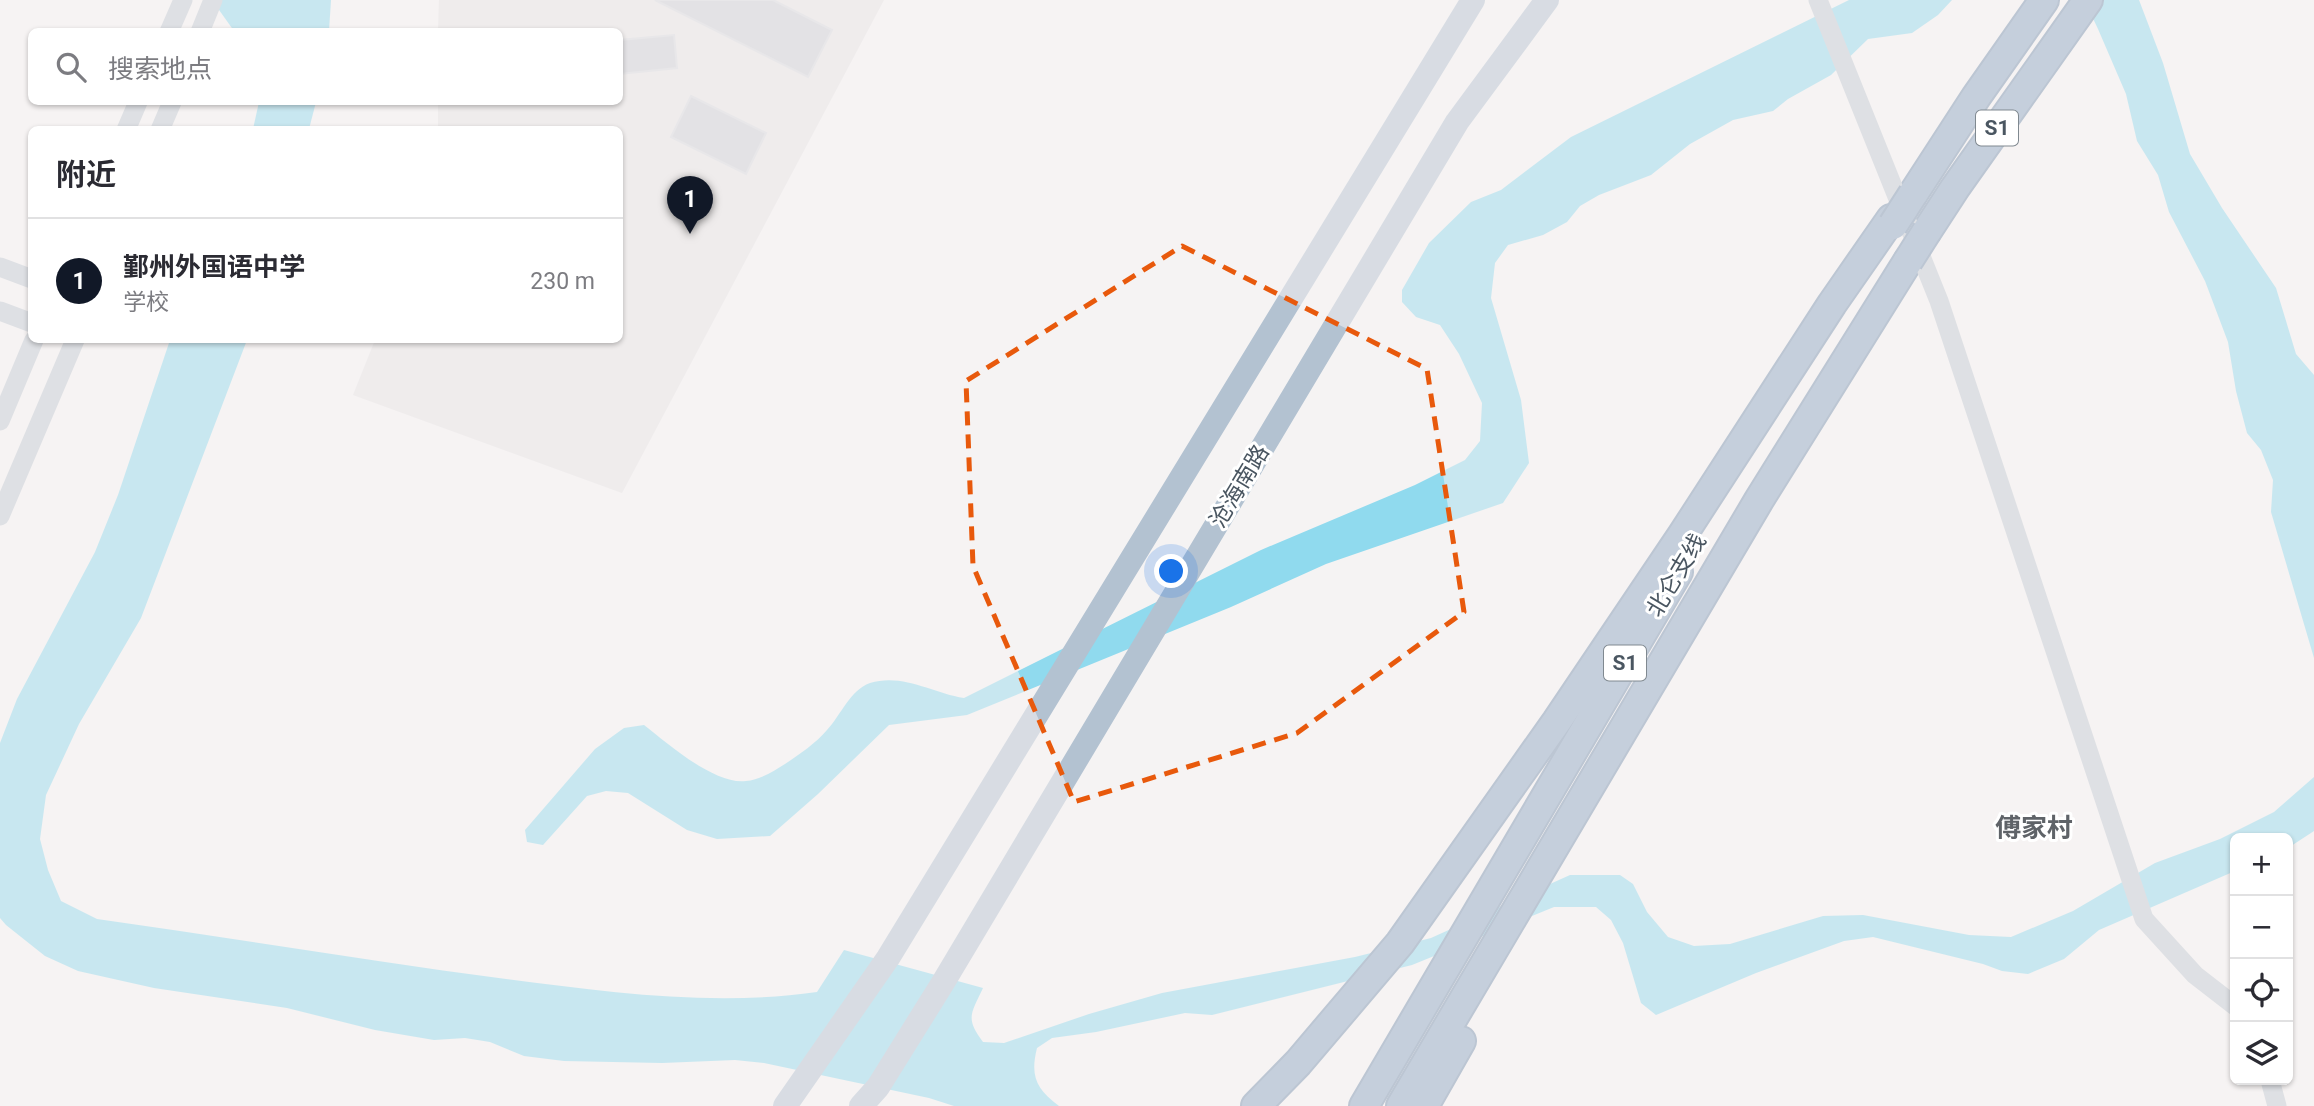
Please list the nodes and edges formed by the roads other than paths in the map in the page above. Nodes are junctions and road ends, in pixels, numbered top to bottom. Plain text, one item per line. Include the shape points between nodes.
1 (213, 0) edge
2 (1473, 0) edge
3 (1547, 0) edge
4 (1818, 0) edge
5 (2088, 0) edge
6 (182, 1) edge
7 (2043, 1) edge
8 (202, 26) edge
9 (171, 28) edge
10 (137, 105) edge
11 (171, 105) edge
12 (128, 126) edge
13 (162, 126) edge
14 (1892, 222) junction
15 (0, 267) edge
16 (28, 278) edge
17 (0, 311) edge
18 (28, 322) edge
19 (33, 343) edge
20 (70, 343) edge
21 (0, 421) edge
22 (1759, 500) junction
23 (0, 516) edge
24 (2230, 1002) edge
25 (2271, 1085) edge
26 (785, 1106) edge
27 (861, 1106) edge
28 (1256, 1106) edge
29 (1364, 1106) edge
30 (1401, 1106) edge
31 (1424, 1106) edge
32 (2277, 1106) edge

1 - 8 street
2 - 26 main road via 888,958
3 - 27 main road, 沧海南路 via 1457,122 944,981 878,1087
4 - 24 street via 1939,301 2144,919 2195,975
5 - 22 highway, 北仑支线 / S1, bridge via 1955,187
6 - 9 street
7 - 14 highway, 北仑支线 / S1, bridge
10 - 12 street
11 - 13 street
14 - 28 highway via 1824,315 1557,721 1400,943
14 - 29 highway, 北仑支线 / S1 via 1691,549
15 - 16 street
17 - 18 street
19 - 21 street
20 - 23 street
22 - 30 highway, 北仑支线 / S1
22 - 31 highway via 1622,756
25 - 32 street

